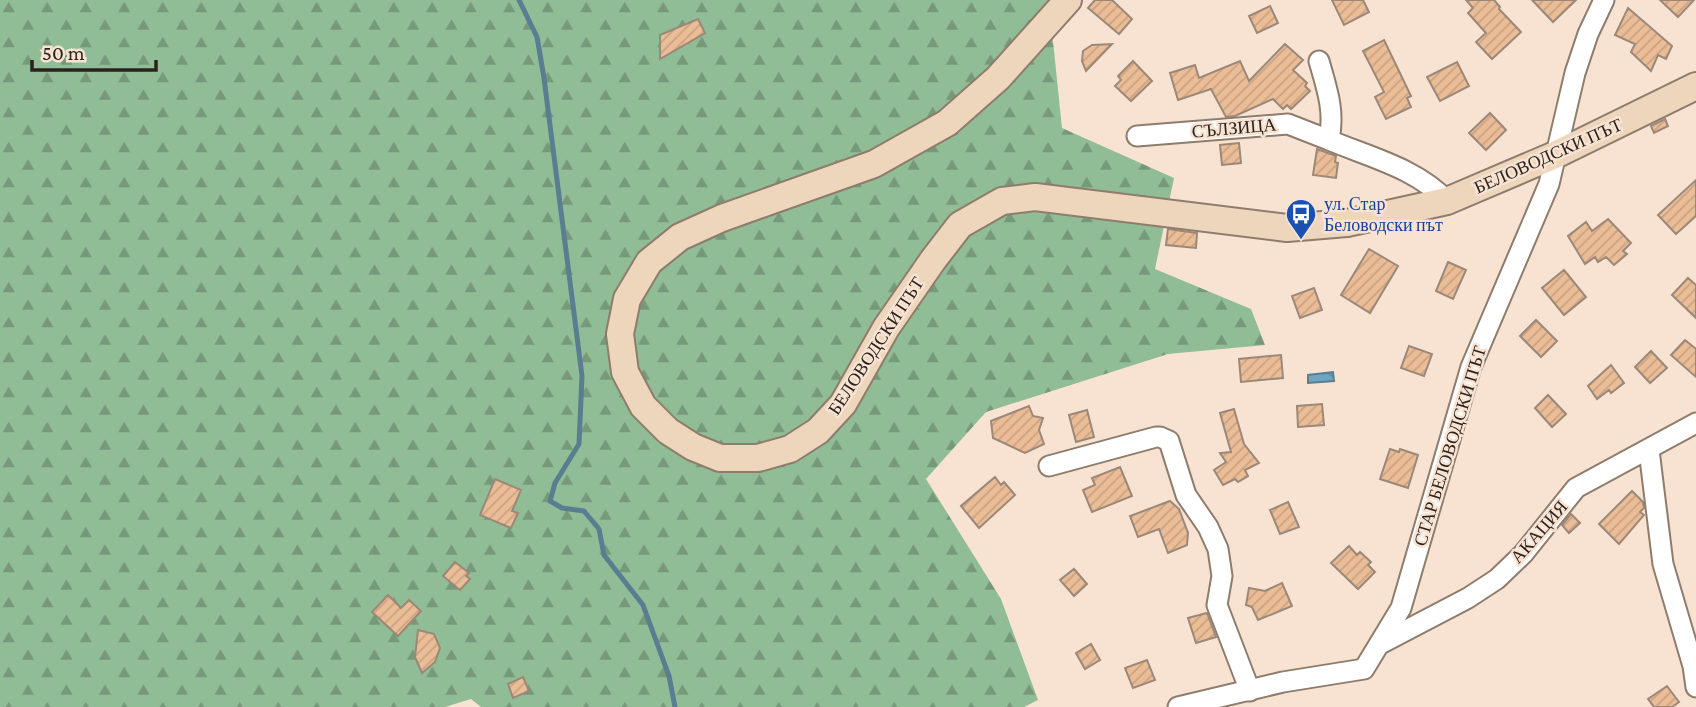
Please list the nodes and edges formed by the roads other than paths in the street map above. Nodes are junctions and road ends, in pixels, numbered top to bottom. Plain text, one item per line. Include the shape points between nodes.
1 (1068, 0) edge
2 (1604, 0) edge
3 (1320, 61) dead end
4 (1696, 86) edge
5 (1137, 136) dead end
6 (1329, 140) junction
7 (1555, 155) junction
8 (1447, 201) junction
9 (1696, 423) edge
10 (1649, 450) junction
11 (1049, 466) dead end
12 (1382, 643) junction
13 (1696, 687) edge
14 (1250, 691) junction
15 (1178, 707) edge

1 - 8 street, БЕЛОВОДСКИ ПЪТ via 998,78 947,123 874,164 680,237 649,262 627,299 620,334 625,372 643,406 668,431 720,458 758,458 790,449 818,431 842,404 886,328 960,225 1002,201 1035,197 1287,228 1348,223
2 - 7 street, СТАР БЕЛОВОДСКИ ПЪТ via 1575,73
3 - 6 street via 1331,102
4 - 7 street, БЕЛОВОДСКИ ПЪТ
5 - 6 street, СЪЛЗИЦА via 1288,124
6 - 8 street, СЪЛЗИЦА via 1417,176
7 - 8 street, БЕЛОВОДСКИ ПЪТ
7 - 12 street, СТАР БЕЛОВОДСКИ ПЪТ via 1549,184 1471,367 1401,608
9 - 10 street, АКАЦИЯ
10 - 12 street, АКАЦИЯ via 1576,488 1497,579
10 - 13 street via 1663,564
11 - 14 street via 1156,437 1169,441 1186,495 1218,550 1222,576 1217,605
12 - 14 street, СТАР БЕЛОВОДСКИ ПЪТ via 1364,669
14 - 15 street, СТАР БЕЛОВОДСКИ ПЪТ

